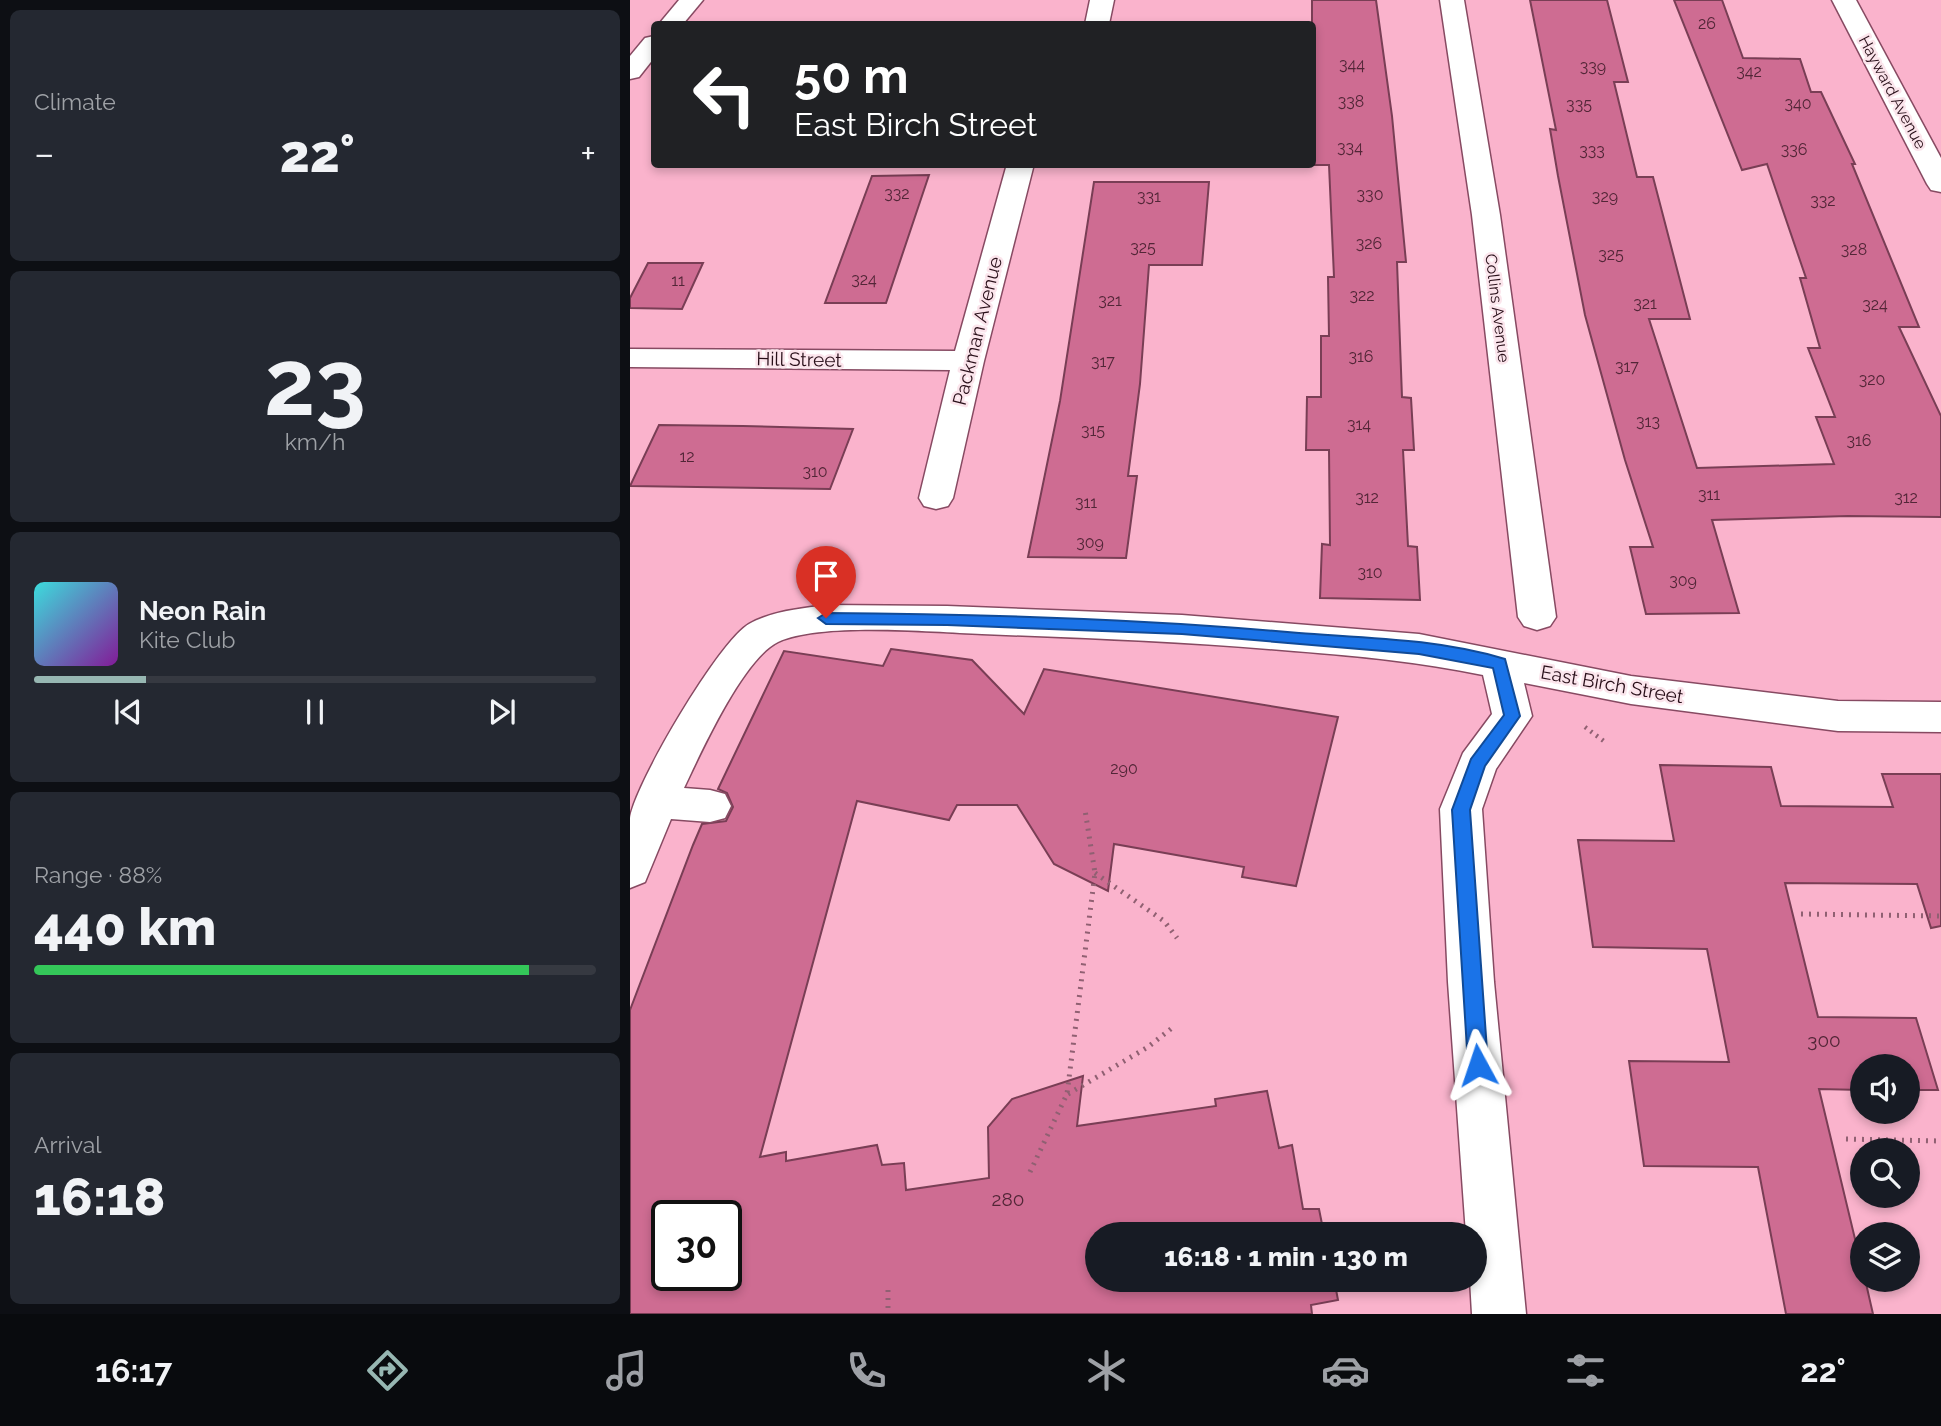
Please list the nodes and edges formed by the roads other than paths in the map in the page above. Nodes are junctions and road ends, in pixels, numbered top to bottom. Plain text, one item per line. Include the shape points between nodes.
1 (691, 0) edge
2 (1102, 0) edge
3 (1452, 0) edge
4 (1844, 0) edge
5 (673, 21) edge
6 (1098, 21) edge
7 (651, 47) edge
8 (630, 72) edge
9 (1020, 168) edge
10 (1941, 184) edge
11 (630, 358) edge
12 (968, 361) junction
13 (936, 498) dead end
14 (1537, 617) dead end
15 (1500, 663) junction
16 (1941, 718) edge
17 (657, 802) junction
18 (710, 806) dead end
19 (630, 870) edge
20 (1499, 1314) edge

1 - 5 street
2 - 6 street
3 - 14 street, Collins Avenue via 1486,215
4 - 10 street, Hayward Avenue
7 - 8 street
9 - 12 street, Packman Avenue
11 - 12 street, Hill Street
12 - 13 street, Packman Avenue
15 - 16 street, East Birch Street via 1631,690 1797,711
15 - 17 street, East Birch Street via 1419,648 1182,628 826,618 795,623 761,634 741,652 690,731
15 - 20 street via 1512,716 1477,764 1461,810
17 - 18 street
17 - 19 street, East Birch Street

